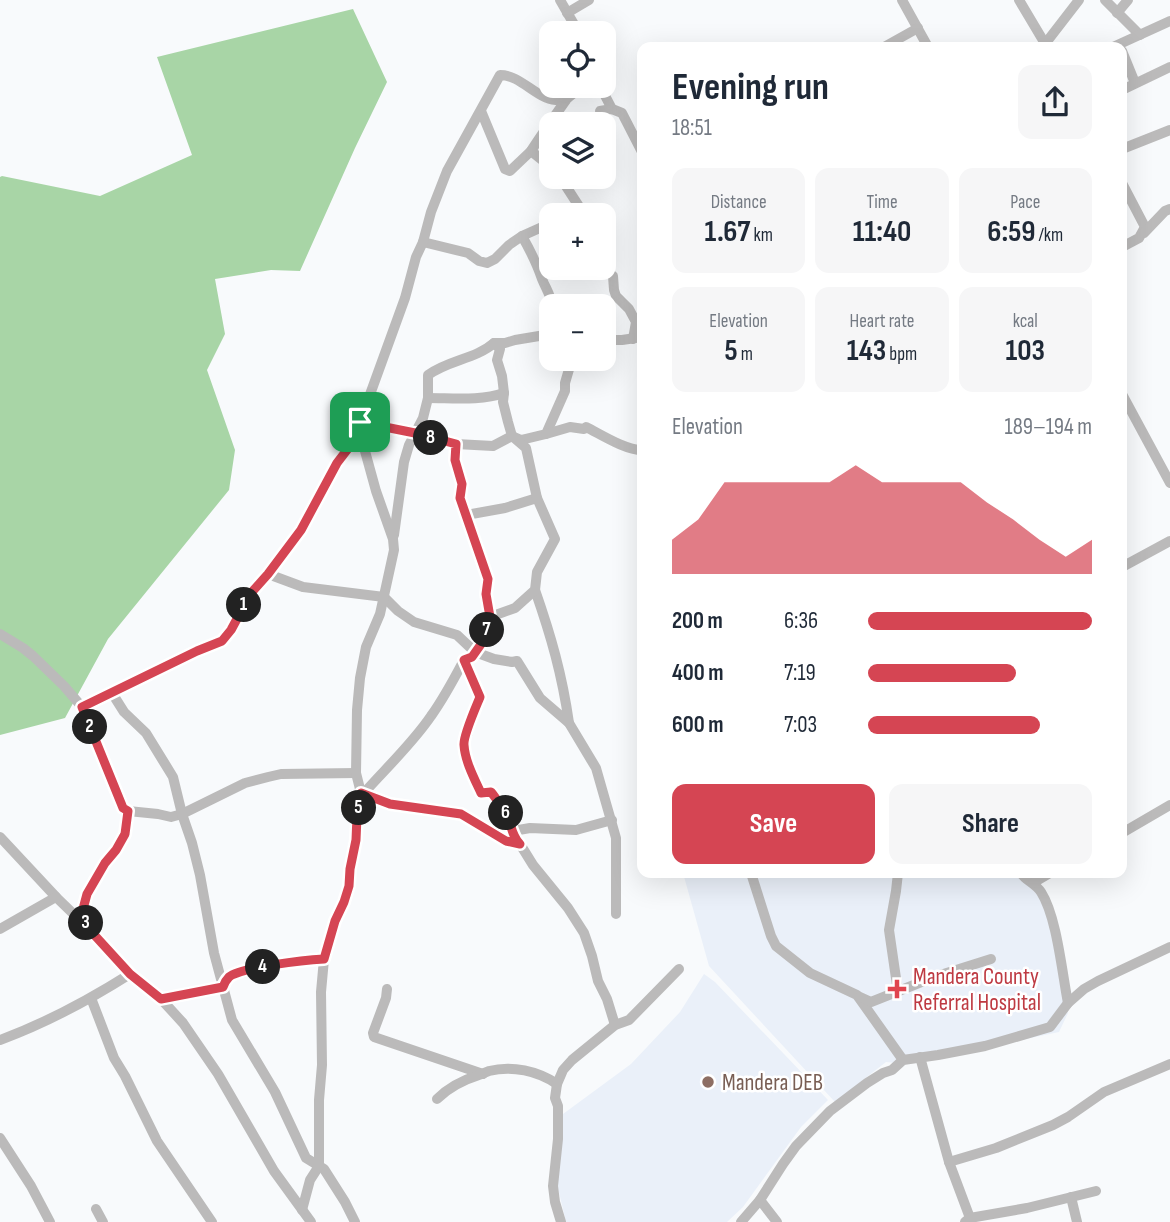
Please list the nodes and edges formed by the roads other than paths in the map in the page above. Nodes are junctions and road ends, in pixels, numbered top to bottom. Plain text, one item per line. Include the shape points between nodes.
1 (560, 0) edge
2 (589, 0) edge
3 (902, 0) edge
4 (1019, 0) edge
5 (1079, 0) edge
6 (1105, 0) edge
7 (1128, 0) edge
8 (567, 13) junction
9 (1117, 13) junction
10 (572, 21) edge
11 (1170, 21) edge
12 (918, 28) junction
13 (1140, 35) junction
14 (893, 42) edge
15 (925, 42) edge
16 (1044, 42) edge
17 (1049, 42) edge
18 (1127, 42) edge
19 (1127, 65) edge
20 (1170, 67) edge
21 (1135, 83) junction
22 (1127, 87) edge
23 (539, 93) edge
24 (567, 98) edge
25 (606, 98) edge
26 (612, 109) junction
27 (481, 111) junction
28 (601, 112) edge
29 (1170, 130) edge
30 (637, 142) edge
31 (1127, 147) edge
32 (531, 151) junction
33 (539, 157) edge
34 (1127, 193) edge
35 (1170, 209) edge
36 (539, 229) edge
37 (523, 236) junction
38 (1139, 238) junction
39 (423, 243) junction
40 (1127, 244) edge
41 (613, 280) edge
42 (550, 294) edge
43 (637, 327) edge
44 (539, 336) edge
45 (637, 338) edge
46 (616, 339) edge
47 (494, 343) junction
48 (568, 371) edge
49 (505, 393) junction
50 (428, 398) junction
51 (1127, 403) edge
52 (360, 428) junction
53 (415, 433) junction
54 (546, 434) junction
55 (512, 436) junction
56 (456, 444) junction
57 (637, 450) edge
58 (1170, 483) edge
59 (537, 498) junction
60 (466, 515) junction
61 (393, 539) junction
62 (1170, 541) edge
63 (1127, 564) edge
64 (268, 574) junction
65 (535, 590) junction
66 (384, 597) junction
67 (490, 617) junction
68 (0, 634) edge
69 (475, 652) junction
70 (464, 660) junction
71 (112, 694) junction
72 (82, 707) junction
73 (569, 723) junction
74 (356, 773) junction
75 (362, 793) junction
76 (1170, 805) edge
77 (128, 811) junction
78 (182, 814) junction
79 (612, 820) junction
80 (1127, 830) edge
81 (513, 831) junction
82 (0, 837) edge
83 (520, 844) junction
84 (751, 878) edge
85 (897, 878) edge
86 (1025, 878) edge
87 (1042, 878) edge
88 (1033, 883) junction
89 (56, 897) junction
90 (616, 914) dead end
91 (88, 928) junction
92 (0, 929) edge
93 (1170, 947) edge
94 (324, 959) junction
95 (991, 960) dead end
96 (680, 969) dead end
97 (130, 974) junction
98 (223, 987) junction
99 (387, 989) dead end
100 (898, 992) junction
101 (857, 995) junction
102 (91, 998) junction
103 (161, 999) junction
104 (1068, 1003) junction
105 (615, 1025) junction
106 (0, 1040) edge
107 (920, 1057) junction
108 (903, 1059) junction
109 (1170, 1064) edge
110 (483, 1074) junction
111 (556, 1084) junction
112 (438, 1099) dead end
113 (0, 1138) edge
114 (949, 1162) junction
115 (319, 1166) junction
116 (1096, 1191) dead end
117 (1071, 1197) junction
118 (760, 1200) junction
119 (96, 1209) dead end
120 (302, 1210) junction
121 (968, 1220) edge
122 (50, 1222) edge
123 (103, 1222) edge
124 (212, 1222) edge
125 (311, 1222) edge
126 (355, 1222) edge
127 (561, 1222) edge
128 (741, 1222) edge
129 (777, 1222) edge
130 (1076, 1222) edge

1 - 8 street
2 - 8 street
3 - 12 street
4 - 16 street
5 - 17 street
6 - 9 street
7 - 9 street
8 - 10 street
9 - 13 street
11 - 13 street
12 - 14 street
12 - 15 street
13 - 18 street
19 - 21 street
20 - 21 street
21 - 22 street
23 - 27 street via 500,75
24 - 32 street
25 - 26 street
26 - 28 street
26 - 30 street via 622,113
27 - 32 street via 505,169 510,171
27 - 39 street via 447,171
29 - 31 street
32 - 33 street
34 - 38 street via 1145,227
35 - 38 street
36 - 37 street
37 - 39 street via 487,263 468,253
37 - 42 street
38 - 40 street
39 - 52 street
41 - 43 street via 617,296
44 - 47 street
45 - 46 street
47 - 49 street via 500,349 497,360
47 - 50 street via 428,375
48 - 54 street
49 - 50 street
49 - 55 street
50 - 53 street
51 - 58 street
52 - 53 street
52 - 61 street
52 - 64 street via 301,530
53 - 56 street
53 - 61 street via 404,462
54 - 55 street via 521,440
54 - 57 street via 586,427
55 - 56 street via 494,446
55 - 59 street via 526,448
56 - 60 street via 460,498
59 - 60 street
59 - 65 street via 555,539 537,572
60 - 67 street via 488,579
61 - 66 street
62 - 63 street
64 - 66 street via 303,587
64 - 71 street via 222,641
65 - 67 street via 515,608
65 - 73 street via 564,684
66 - 69 street via 414,622 457,635
66 - 74 street via 360,678
67 - 69 street via 484,640
68 - 72 street via 33,656
69 - 70 street
69 - 73 street via 517,661 540,698
70 - 75 street via 433,715
70 - 81 street via 480,697 463,744 471,774 481,793 491,792 497,800
71 - 72 street
71 - 78 street via 146,733 173,777
72 - 77 street
73 - 79 street via 596,768
74 - 75 street
74 - 78 street via 268,777 245,783
75 - 83 street via 390,804 461,814 506,841
75 - 94 street via 349,886
76 - 80 street
77 - 78 street via 171,817
77 - 91 street via 125,834 87,894 83,909
78 - 98 street
79 - 81 street via 576,830
79 - 90 street via 617,850
81 - 83 street
82 - 89 street
83 - 105 street via 584,933
84 - 101 street via 751,890 776,946 810,973
85 - 100 street via 889,930
86 - 88 street
87 - 88 street
88 - 104 street via 1048,906
89 - 91 street
89 - 92 street
91 - 97 street
93 - 104 street via 1098,981
94 - 98 street via 236,974
94 - 115 street
95 - 100 street
96 - 105 street via 629,1020
97 - 102 street
97 - 103 street
98 - 103 street
98 - 115 street via 235,1025 275,1092 306,1158
99 - 110 street via 374,1037
100 - 101 street via 871,1002
101 - 108 street
102 - 106 street
102 - 124 street via 110,1050 157,1141
103 - 120 street via 218,1074 262,1152
104 - 107 street via 1050,1027 985,1046
105 - 111 street via 572,1060
107 - 108 street
107 - 114 street
108 - 118 street via 830,1111 796,1146
109 - 114 street via 1104,1092 1054,1125
110 - 111 street via 525,1070
110 - 112 street via 449,1088
111 - 127 street via 558,1139 553,1186
113 - 122 street
114 - 121 street
115 - 120 street
115 - 126 street
116 - 117 street
117 - 121 street
117 - 130 street
118 - 128 street
118 - 129 street
119 - 123 street
120 - 125 street

